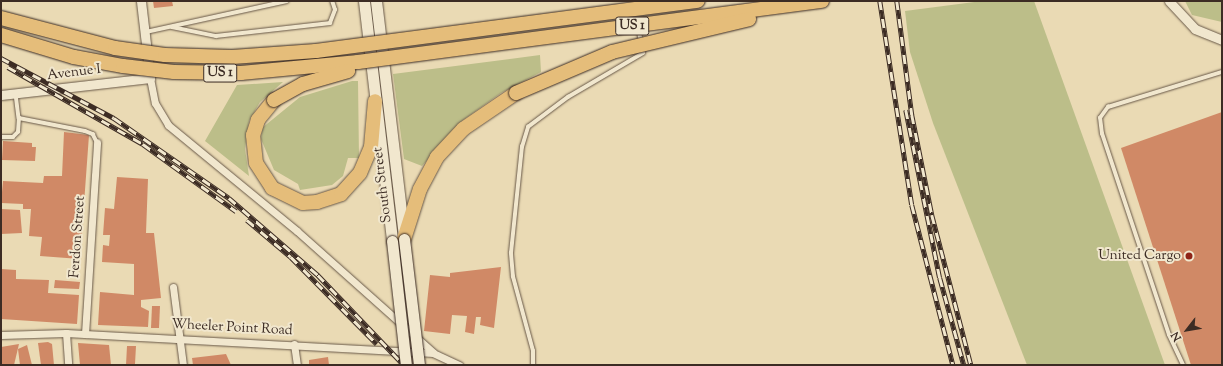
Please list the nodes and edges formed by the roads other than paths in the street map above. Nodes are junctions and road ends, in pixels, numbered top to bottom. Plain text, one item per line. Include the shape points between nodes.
1 (141, 1) edge
2 (287, 1) edge
3 (364, 1) edge
4 (376, 1) edge
5 (634, 1) edge
6 (698, 1) edge
7 (822, 1) edge
8 (830, 1) edge
9 (1169, 1) edge
10 (333, 2) edge
11 (1, 18) edge
12 (172, 27) junction
13 (145, 32) junction
14 (1, 35) edge
15 (1222, 40) edge
16 (442, 51) junction
17 (1222, 72) edge
18 (150, 78) junction
19 (16, 94) junction
20 (1, 95) edge
21 (376, 101) junction
22 (19, 118) junction
23 (1, 137) edge
24 (97, 142) joint
25 (398, 240) junction
26 (173, 287) dead end
27 (66, 333) junction
28 (85, 334) junction
29 (1, 335) edge
30 (180, 340) junction
31 (294, 344) junction
32 (433, 353) junction
33 (68, 365) edge
34 (183, 365) edge
35 (297, 365) edge
36 (406, 365) edge
37 (419, 365) edge
38 (459, 365) edge
39 (533, 365) edge
40 (1183, 365) edge

1 - 13 street
2 - 12 lane
3 - 21 main road, South Street
4 - 25 main road, South Street
5 - 39 lane via 643,53 568,98 528,127 522,147 511,253 533,351
6 - 11 highway, bridge via 316,51 232,57 176,56 114,48
7 - 16 highway, US 1, bridge
8 - 25 highway, bridge via 626,48 571,67 516,93 463,129 437,158 420,189
9 - 15 street via 1195,29
10 - 12 lane via 335,15 330,23 216,36
12 - 13 lane
13 - 18 street
14 - 16 highway, US 1, bridge via 91,61 190,73 286,70
16 - 21 highway, bridge via 325,76 274,100 258,120 254,135 256,163 272,188 303,203 341,194 360,173 371,147
17 - 40 lane via 1108,107 1100,118 1102,134 1169,335
18 - 19 street, Avenue I
18 - 32 street via 155,103 168,125 297,231
19 - 20 street, Avenue I
19 - 22 lane
21 - 25 main road, South Street
22 - 23 lane via 18,132 13,137
22 - 24 lane via 85,131 93,134
24 - 28 street, Ferdon Street
25 - 36 main road, South Street, bridge
25 - 37 main road, South Street, bridge
26 - 30 street
27 - 28 street, Wheeler Point Road
27 - 29 street, Wheeler Point Road
27 - 33 street
28 - 30 street, Wheeler Point Road
30 - 31 street, Wheeler Point Road
30 - 34 street
31 - 32 street, Wheeler Point Road
31 - 35 street
32 - 38 street, Wheeler Point Road

